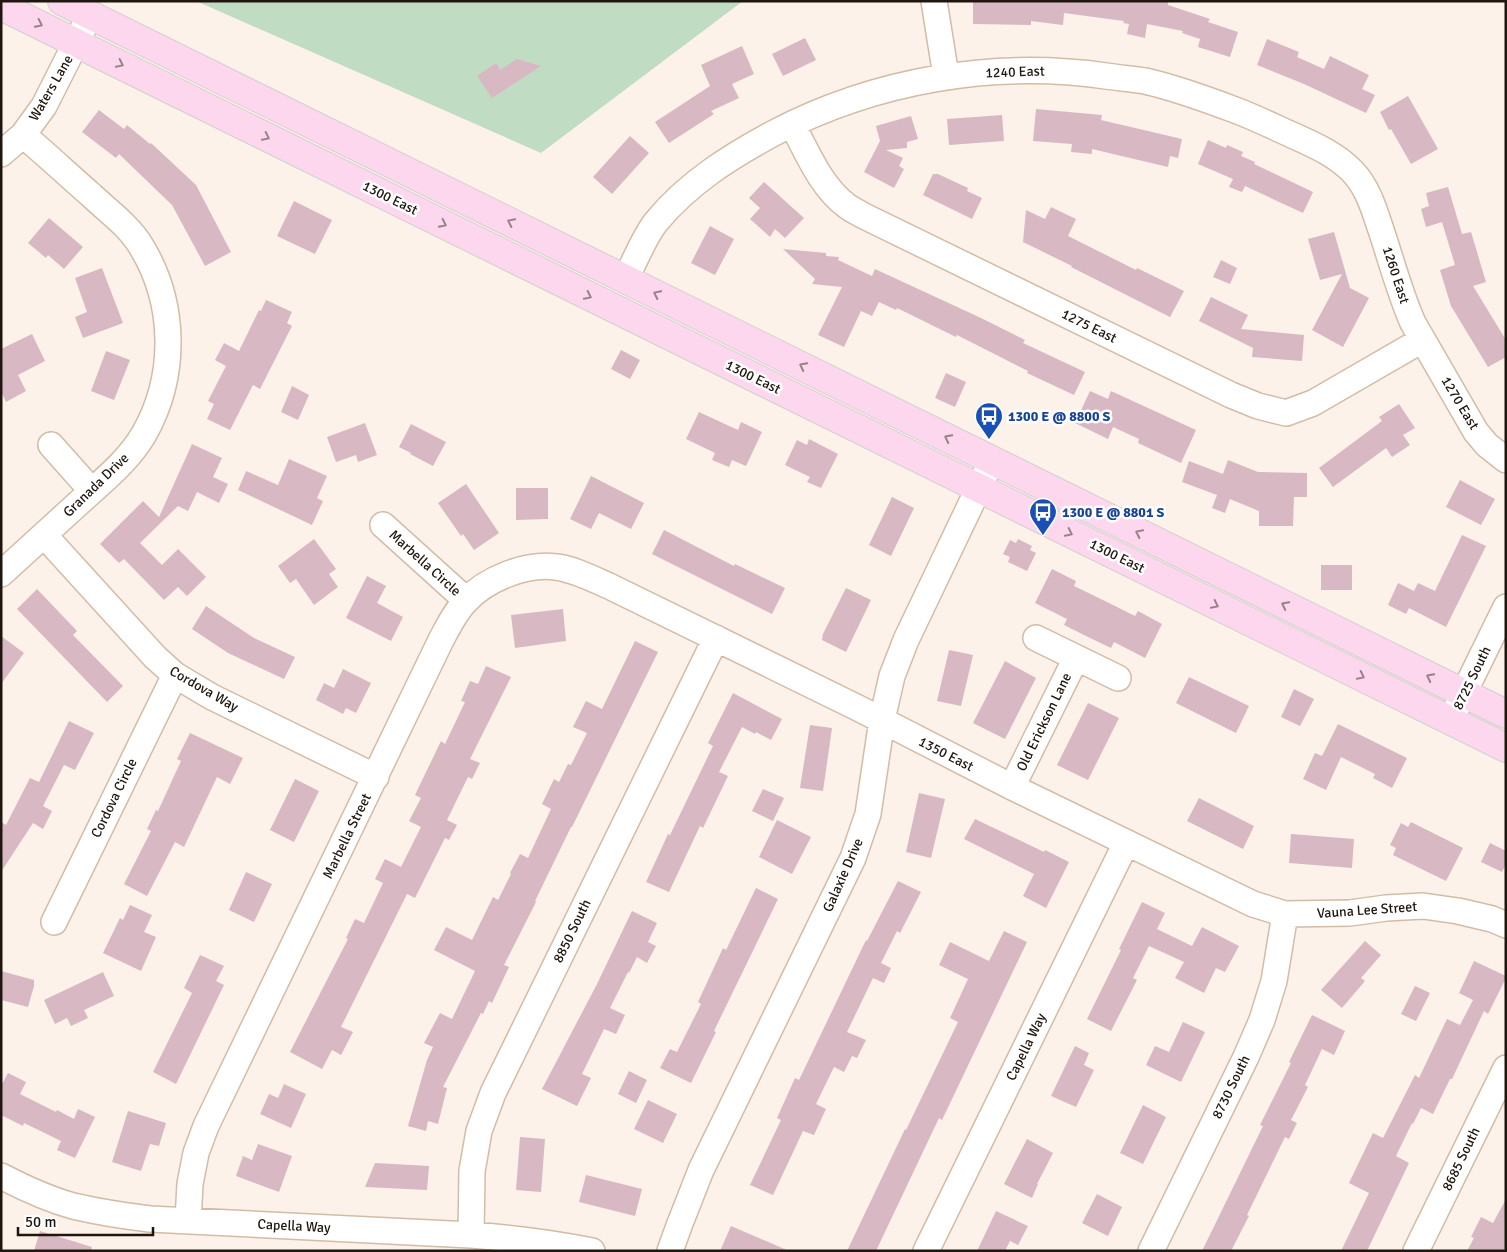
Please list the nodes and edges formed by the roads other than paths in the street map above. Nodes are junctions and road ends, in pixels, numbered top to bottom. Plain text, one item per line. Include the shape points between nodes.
1 (62, 1) edge
2 (934, 1) edge
3 (1, 6) edge
4 (90, 15) junction
5 (76, 43) junction
6 (946, 76) junction
7 (792, 124) junction
8 (23, 135) junction
9 (1, 154) edge
10 (1374, 208) joint
11 (626, 278) junction
12 (1422, 340) junction
13 (51, 445) dead end
14 (992, 460) junction
15 (1506, 460) edge
16 (979, 488) junction
17 (92, 491) junction
18 (384, 525) dead end
19 (44, 535) junction
20 (1, 574) edge
21 (609, 586) joint
22 (466, 600) junction
23 (1506, 607) edge
24 (716, 638) junction
25 (1036, 638) dead end
26 (1076, 658) junction
27 (175, 675) junction
28 (1118, 678) dead end
29 (1464, 694) junction
30 (1506, 714) edge
31 (882, 720) junction
32 (1450, 721) junction
33 (1506, 748) edge
34 (376, 777) junction
35 (1012, 787) junction
36 (1126, 843) junction
37 (1285, 914) junction
38 (54, 922) dead end
39 (1506, 925) edge
40 (1506, 1068) edge
41 (1, 1176) edge
42 (188, 1221) junction
43 (471, 1235) junction
44 (592, 1251) edge
45 (670, 1251) edge
46 (926, 1251) edge
47 (1151, 1251) edge
48 (1416, 1251) edge

1 - 4 main road
2 - 6 street
3 -> 5 main road, 1300 East
4 - 5 street, Waters Lane
11 -> 4 main road
5 - 8 street, Waters Lane via 44,106
5 -> 16 main road, 1300 East
6 - 7 street, 1240 East via 842,103
6 - 10 street, 1240 East via 1014,70 1082,72 1144,81 1200,96 1251,116 1338,159 1366,189
7 - 11 street, 1240 East via 717,167 683,193 654,224
7 - 12 street, 1275 East via 820,175 847,206 1258,406 1286,413 1313,403
8 - 9 street, Waters Lane
8 - 17 street, Granada Drive via 126,228 141,246 164,303 169,335 168,360 158,402 144,434 122,463
10 - 12 street, 1260 East via 1405,305
14 -> 11 main road
12 - 15 street, 1270 East via 1476,432
13 - 17 street
14 - 16 street, Galaxie Drive
29 -> 14 main road
16 - 31 street, Galaxie Drive via 906,640 892,676
16 -> 32 main road, 1300 East
17 - 19 street, Granada Drive
18 - 22 street, Marbella Circle
19 - 20 street, Granada Drive
19 - 27 street, Cordova Way
21 - 22 street, Marbella Street via 555,567 526,568 484,585
21 - 24 street, 1350 East
22 - 34 street, Marbella Street via 441,640
23 - 29 street, 8725 South
24 - 31 street, 1350 East
24 - 43 street, 8850 South via 493,1093 479,1131 472,1171
25 - 26 street, Old Erickson Lane
26 - 28 street, Old Erickson Lane
26 - 35 street, Old Erickson Lane
27 - 34 street, Cordova Way
27 - 38 street, Cordova Circle
29 - 30 main road
29 - 32 street, 8725 South
31 - 35 street, 1350 East
31 - 45 street, Galaxie Drive via 868,814 853,858 702,1170
32 - 33 main road, 1300 East
34 - 42 street, Marbella Street via 206,1126 190,1184
35 - 36 street, 1350 East
36 - 37 street, 1350 East via 1253,904
36 - 46 street, Capella Way
37 - 39 street, Vauna Lee Street via 1350,913 1423,906 1458,911
37 - 47 street, 8730 South via 1274,981 1262,1020
40 - 48 street, 8685 South
41 - 42 street, Capella Way via 71,1205 105,1213
42 - 43 street, Capella Way
43 - 44 street, Capella Way via 561,1244

